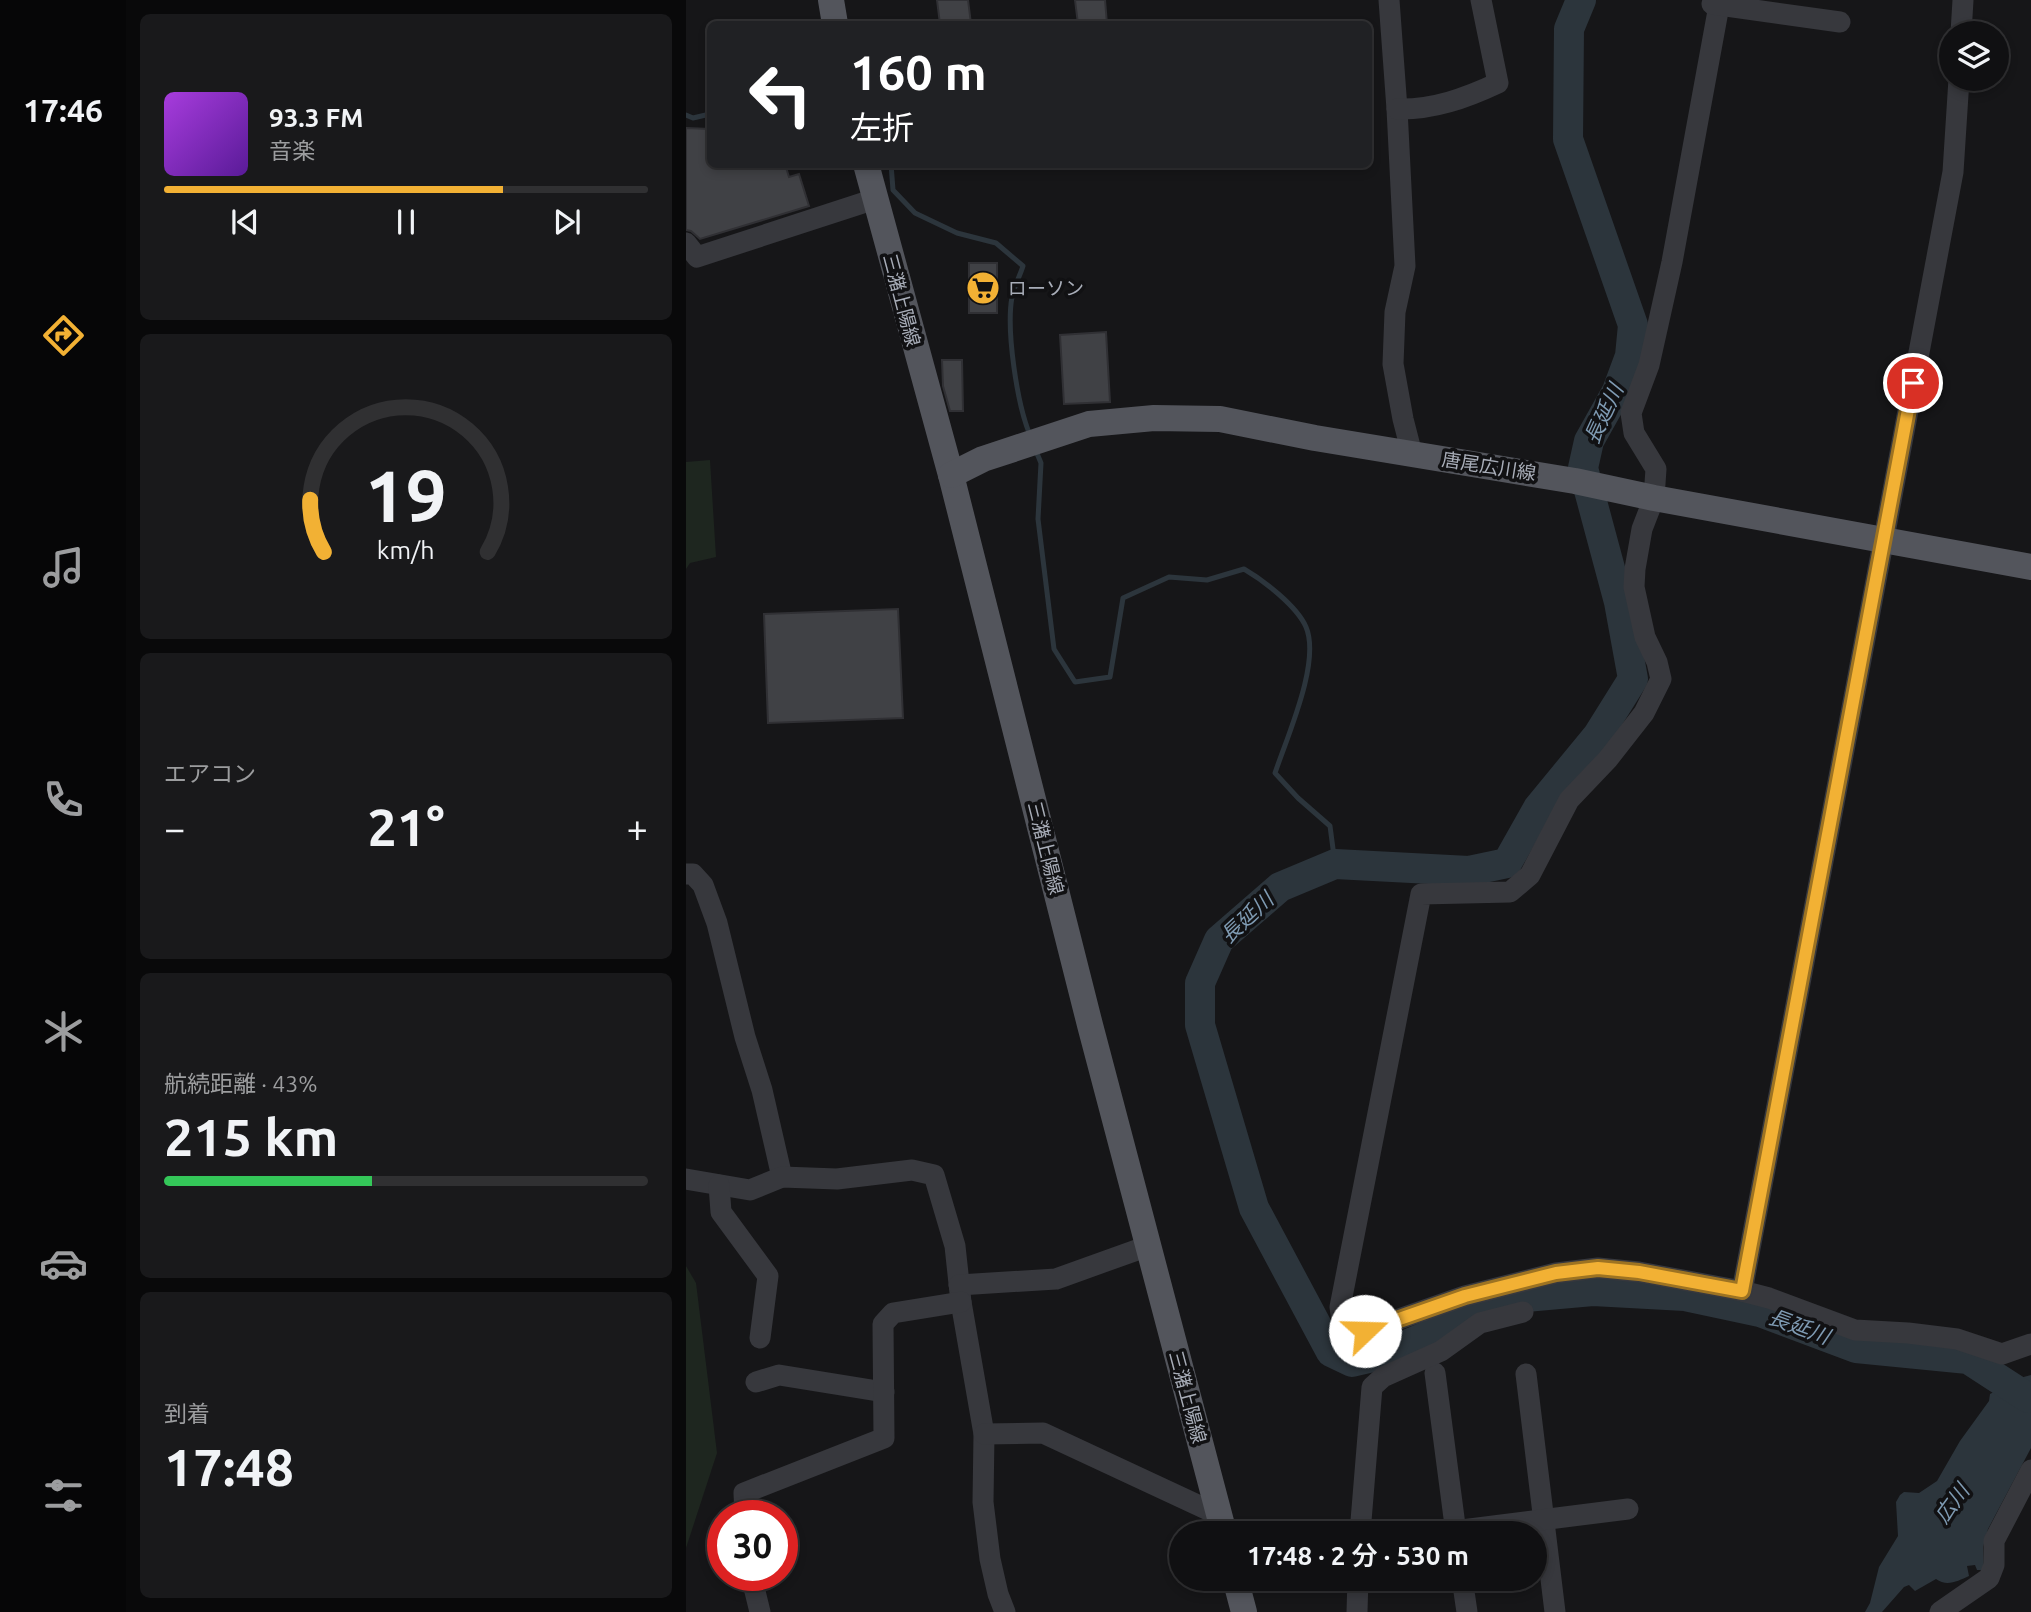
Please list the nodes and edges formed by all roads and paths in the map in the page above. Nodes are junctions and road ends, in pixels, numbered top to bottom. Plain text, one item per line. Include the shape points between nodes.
1 (831, 0) edge
2 (1389, 0) edge
3 (1481, 0) edge
4 (1963, 0) edge
5 (1717, 3) edge
6 (834, 21) edge
7 (1962, 21) edge
8 (1840, 22) dead end
9 (1958, 91) edge
10 (1397, 109) junction
11 (867, 168) edge
12 (875, 199) junction
13 (686, 243) edge
14 (1412, 454) junction
15 (951, 475) junction
16 (1646, 496) junction
17 (1882, 541) junction
18 (2031, 567) edge
19 (686, 874) edge
20 (686, 1178) edge
21 (782, 1178) junction
22 (719, 1185) junction
23 (1149, 1246) junction
24 (1742, 1291) junction
25 (960, 1294) junction
26 (1523, 1312) dead end
27 (760, 1338) dead end
28 (2031, 1344) edge
29 (1435, 1373) dead end
30 (1526, 1374) dead end
31 (756, 1382) dead end
32 (884, 1392) junction
33 (984, 1434) junction
34 (2031, 1470) edge
35 (744, 1500) edge
36 (1628, 1509) dead end
37 (1545, 1520) junction
38 (1215, 1521) edge
39 (1220, 1521) edge
40 (1361, 1521) edge
41 (1449, 1521) edge
42 (1537, 1521) edge
43 (755, 1591) edge
44 (1238, 1591) edge
45 (1358, 1591) edge
46 (1464, 1591) edge
47 (760, 1612) edge
48 (1005, 1612) edge
49 (1244, 1612) edge
50 (1357, 1612) edge
51 (1467, 1612) edge
52 (1555, 1612) edge
53 (1940, 1612) edge

1 - 6 main road
2 - 10 street
3 - 10 street via 1498,83 1467,98
4 - 7 street
5 - 8 street
5 - 16 street via 1672,262 1649,365 1631,413 1634,433 1656,469
9 - 17 street via 1953,172
10 - 14 street via 1405,266 1395,312 1393,364
11 - 12 main road, 三潴上陽線
12 - 13 street via 696,257
12 - 15 main road, 三潴上陽線
14 - 15 main road, 唐尾広川線 via 1220,419 1154,418 1089,424 983,459
14 - 16 main road, 唐尾広川線
15 - 23 main road, 三潴上陽線
16 - 17 main road, 唐尾広川線
16 - 24 street via 1634,587 1645,637 1661,679 1644,713 1569,800 1530,875 1510,892 1421,894 1340,1307 1342,1321 1365,1331 1465,1296 1556,1273 1598,1268
17 - 18 main road, 唐尾広川線
17 - 24 street
19 - 21 street via 693,874 703,885 717,923
20 - 22 street
21 - 22 street via 750,1190
21 - 25 street via 836,1179 912,1170 934,1175 955,1246
22 - 27 street via 721,1212 768,1276
23 - 25 street via 1056,1279
23 - 39 main road, 三潴上陽線
24 - 28 street via 1855,1331 1957,1339 2002,1354
25 - 32 street via 893,1313 883,1324
25 - 33 street
26 - 40 street via 1480,1323 1441,1351 1383,1377 1372,1387
29 - 41 street
30 - 37 street
31 - 32 street via 779,1375
32 - 35 street via 884,1438 744,1493
33 - 38 street via 1043,1433
33 - 48 street via 983,1502 990,1559
34 - 53 street via 1994,1541 1989,1578
36 - 37 street
37 - 42 street
37 - 52 street
43 - 47 street
44 - 49 main road
45 - 50 street
46 - 51 street

